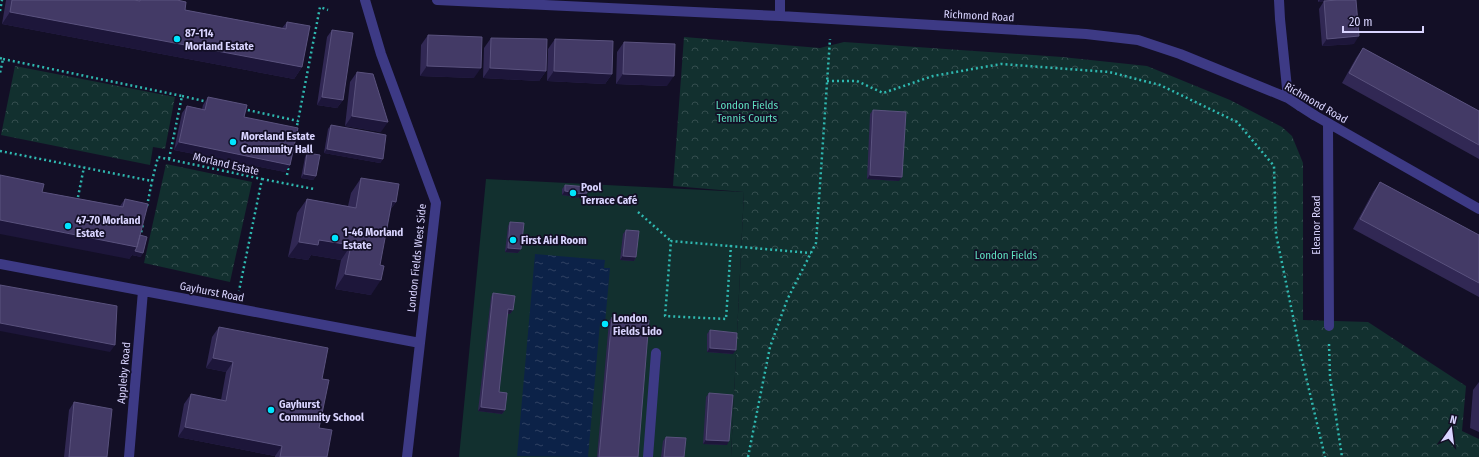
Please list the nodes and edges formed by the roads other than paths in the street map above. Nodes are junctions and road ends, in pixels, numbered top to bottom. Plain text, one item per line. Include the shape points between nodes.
1 (365, 0) edge
2 (437, 0) edge
3 (780, 0) edge
4 (1279, 0) edge
5 (780, 16) junction
6 (1288, 98) junction
7 (1328, 124) junction
8 (1479, 210) edge
9 (0, 264) edge
10 (143, 291) junction
11 (1329, 326) road end
12 (420, 343) junction
13 (656, 353) dead end
14 (129, 457) edge
15 (407, 457) edge
16 (648, 457) edge

1 - 12 street, London Fields West Side via 381,54 436,203
2 - 5 street, Richmond Road
3 - 5 street
4 - 6 street
5 - 6 street, Richmond Road via 1086,34 1138,40 1180,54
6 - 7 street, Richmond Road
7 - 8 street, Richmond Road
7 - 11 street, Eleanor Road
9 - 10 street, Gayhurst Road
10 - 12 street, Gayhurst Road
10 - 14 street, Appleby Road
12 - 15 street, London Fields West Side
13 - 16 street

